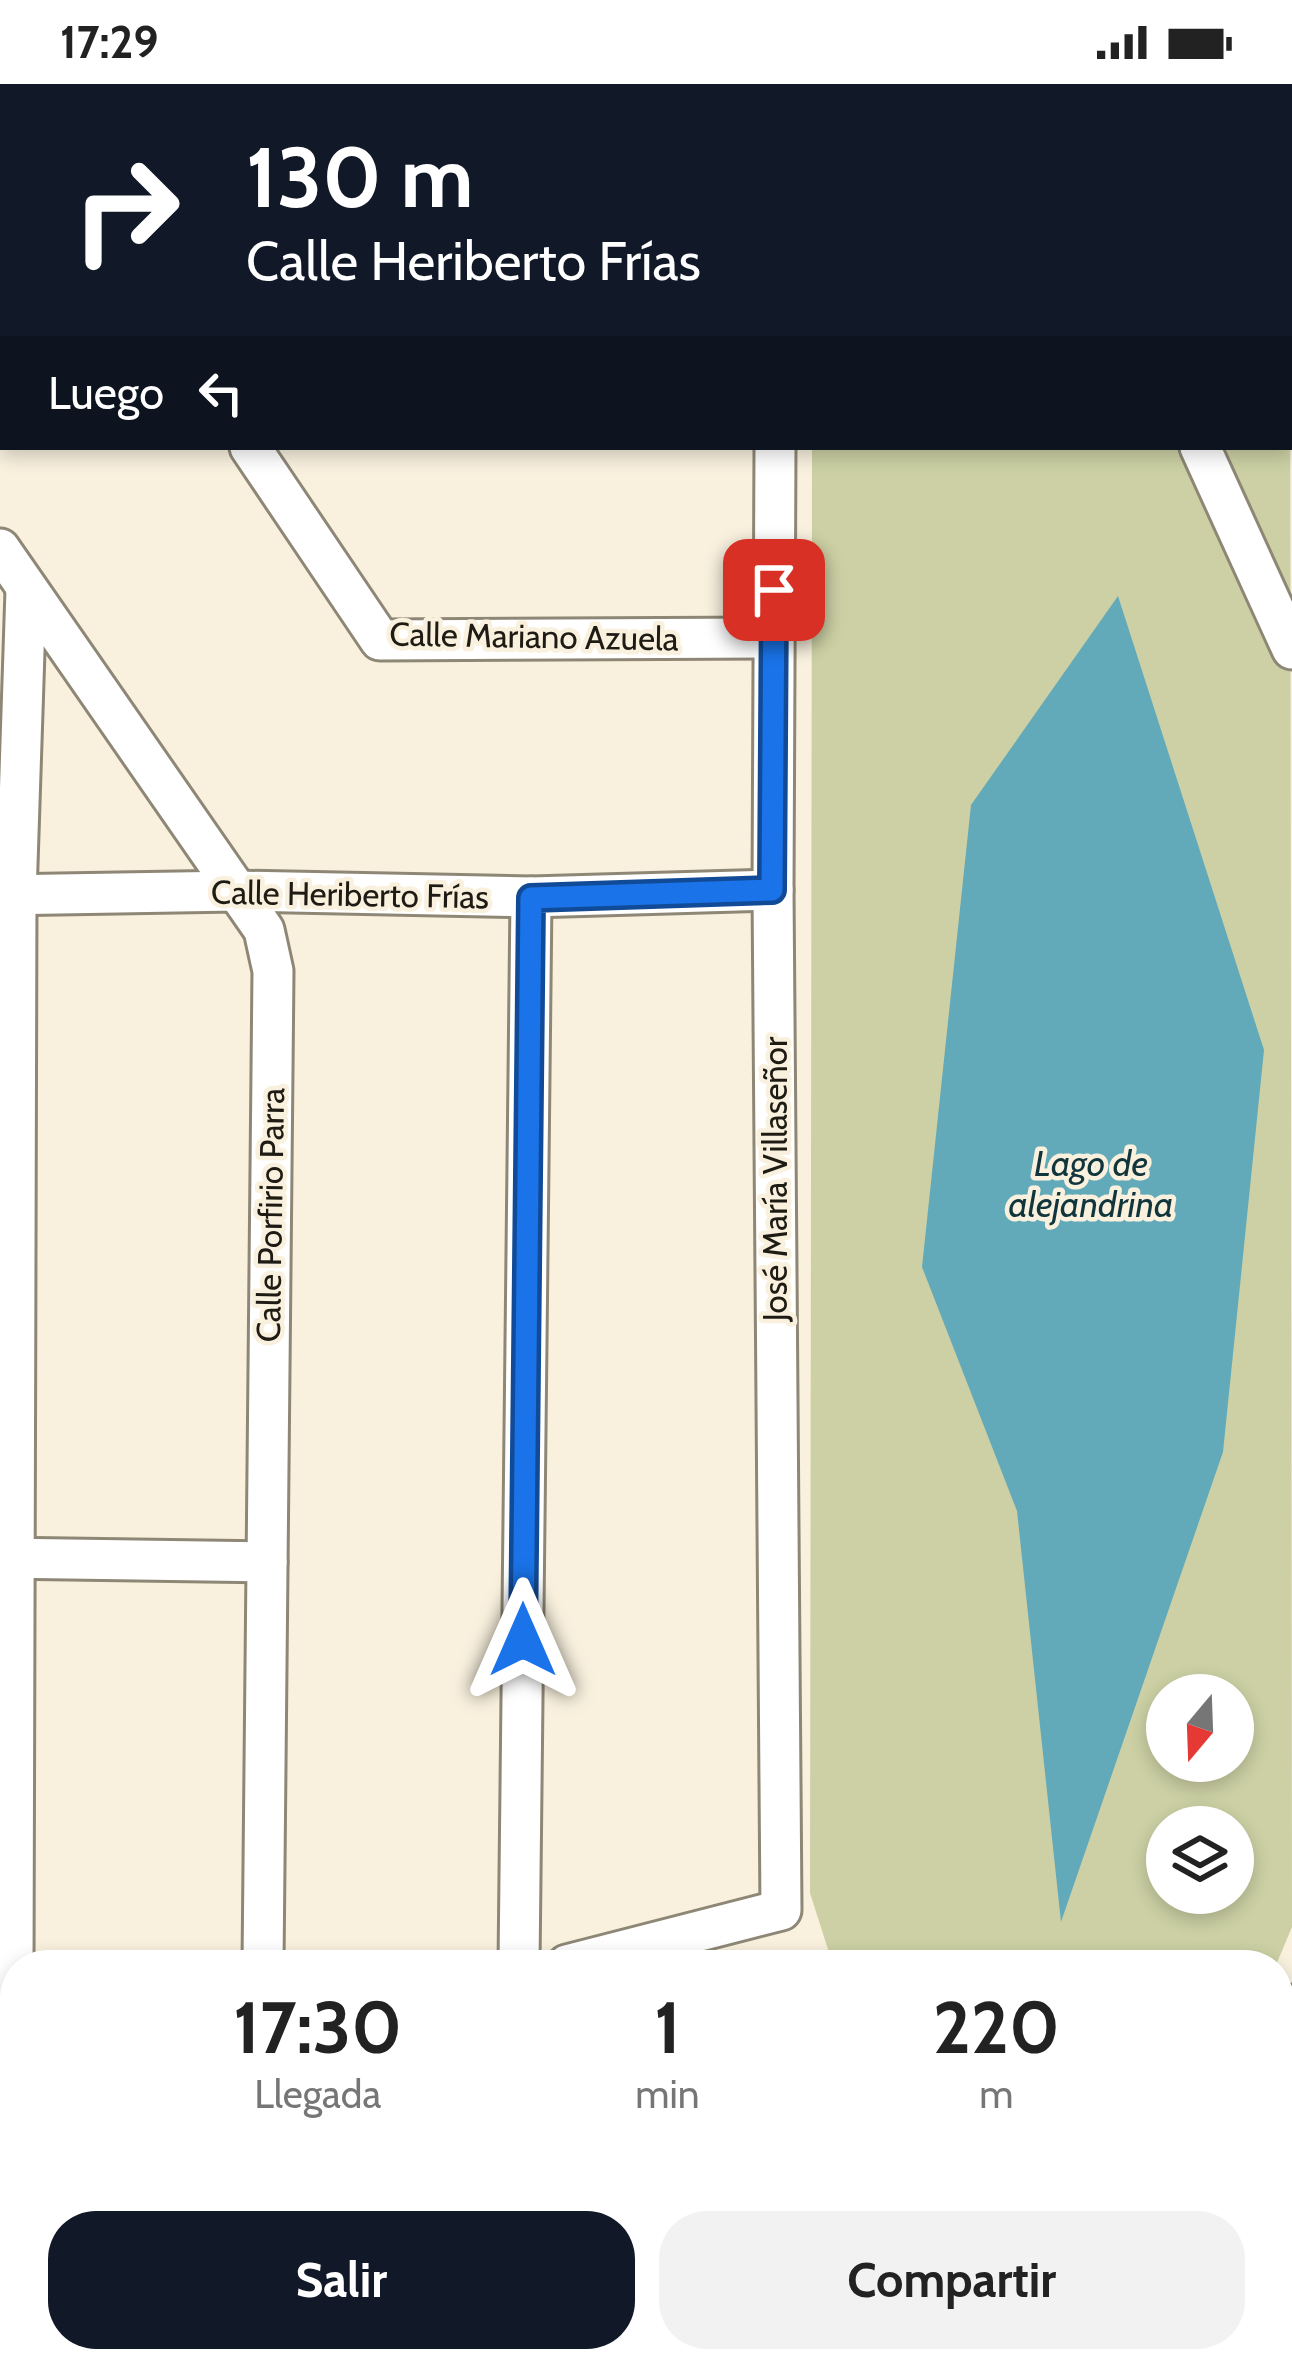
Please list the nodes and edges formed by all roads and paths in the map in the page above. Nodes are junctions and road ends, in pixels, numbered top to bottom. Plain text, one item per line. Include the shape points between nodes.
1 (252, 450) edge
2 (775, 450) edge
3 (1201, 450) edge
4 (0, 549) edge
5 (26, 590) junction
6 (773, 638) junction
7 (1292, 649) edge
8 (772, 890) junction
9 (236, 891) junction
10 (8, 895) edge
11 (531, 898) junction
12 (6, 1558) edge
13 (267, 1562) junction
14 (13, 1950) edge
15 (263, 1950) edge
16 (519, 1950) edge
17 (625, 1950) edge

1 - 6 street, Calle Mariano Azuela via 380,640
2 - 6 street, José María Villaseñor
3 - 7 street
4 - 5 street, Calle Porfirio Parra
5 - 9 street, Calle Porfirio Parra
5 - 10 street
6 - 8 street, José María Villaseñor
8 - 11 street, Calle Heriberto Frías
8 - 17 street, José María Villaseñor via 781,1910
9 - 10 street, Calle Heriberto Frías
9 - 11 street, Calle Heriberto Frías
9 - 13 street, Calle Porfirio Parra via 264,931 273,971
10 - 12 street
11 - 16 street
12 - 13 street
12 - 14 street
13 - 15 street, Calle Porfirio Parra

